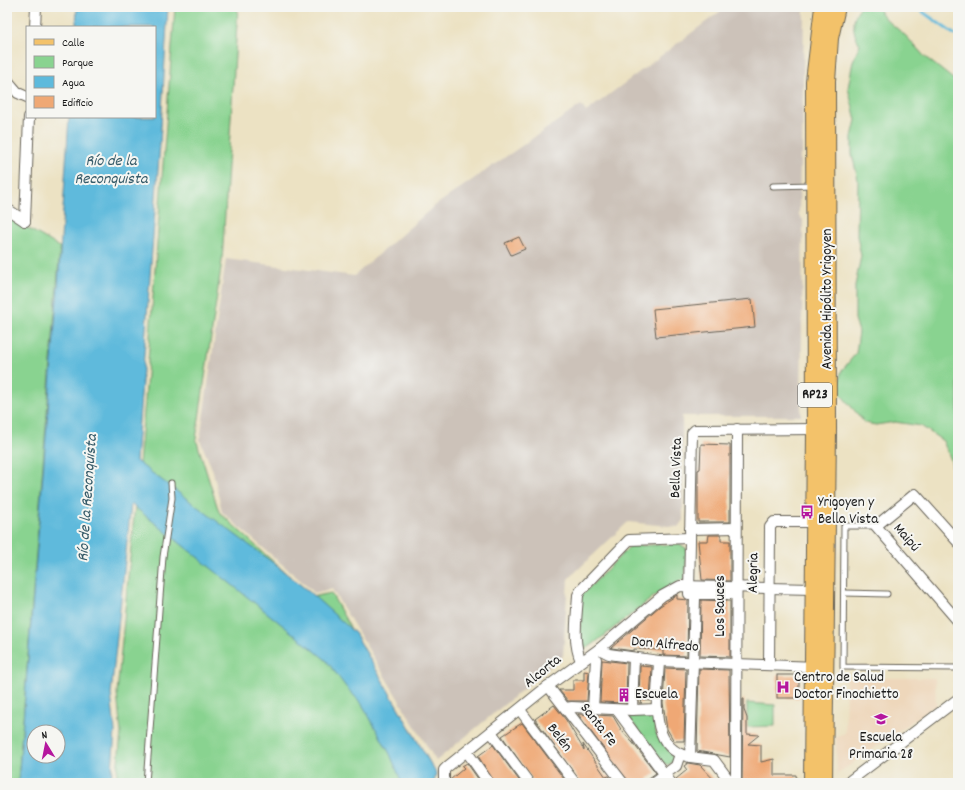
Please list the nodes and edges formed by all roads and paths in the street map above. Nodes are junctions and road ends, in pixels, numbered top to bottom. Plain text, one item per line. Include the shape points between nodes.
1 (36, 7) edge
2 (826, 7) edge
3 (35, 26) edge
4 (7, 80) edge
5 (26, 97) edge
6 (29, 118) edge
7 (821, 185) junction
8 (773, 186) dead end
9 (7, 209) edge
10 (737, 429) junction
11 (822, 429) junction
12 (171, 483) dead end
13 (814, 522) junction
14 (876, 526) junction
15 (736, 528) junction
16 (690, 533) junction
17 (958, 542) edge
18 (736, 591) junction
19 (769, 591) junction
20 (692, 592) junction
21 (813, 592) junction
22 (844, 593) junction
23 (887, 594) dead end
24 (958, 621) edge
25 (596, 651) junction
26 (634, 658) junction
27 (581, 661) junction
28 (659, 661) junction
29 (693, 663) junction
30 (735, 663) junction
31 (770, 665) junction
32 (819, 667) junction
33 (958, 668) edge
34 (548, 686) junction
35 (957, 702) edge
36 (565, 708) junction
37 (593, 708) junction
38 (657, 709) junction
39 (520, 710) junction
40 (617, 710) junction
41 (632, 710) junction
42 (491, 732) junction
43 (467, 752) junction
44 (685, 756) junction
45 (714, 760) junction
46 (735, 761) junction
47 (665, 774) junction
48 (146, 783) edge
49 (444, 783) edge
50 (489, 783) edge
51 (529, 783) edge
52 (575, 783) edge
53 (623, 783) edge
54 (653, 783) edge
55 (672, 783) edge
56 (731, 783) edge
57 (736, 783) edge
58 (812, 783) edge
59 (824, 783) edge
60 (847, 783) edge

1 - 3 street
2 - 7 main road, Avenida Hipólito Yrigoyen / RP23 via 828,57
4 - 5 street via 18,93
6 - 9 street via 25,221
7 - 8 lane
7 - 11 main road, Avenida Hipólito Yrigoyen / RP23
10 - 11 street, Bella Vista
10 - 15 street, Los Sauces
10 - 16 street, Bella Vista via 695,430 692,433
11 - 13 main road, Avenida Hipólito Yrigoyen / RP23
11 - 32 main road, Avenida Hipólito Yrigoyen / RP23
12 - 48 lane
13 - 19 street, Alegria via 774,522 771,525
13 - 21 main road, Avenida Hipólito Yrigoyen / RP23
14 - 17 street, Maipú via 915,494
14 - 22 lane via 844,526
14 - 24 street, Maipú
15 - 16 street
15 - 18 street, Los Sauces
16 - 20 street, Bella Vista
16 - 27 street via 629,540 580,590 576,646
18 - 19 street, Alcorta
18 - 20 street, Alcorta
18 - 30 street, Los Sauces
19 - 21 street, Alcorta
19 - 31 street, Alegria
20 - 25 street, Alcorta via 680,586 662,596
20 - 29 street, Bella Vista via 695,598
21 - 32 main road, Avenida Hipólito Yrigoyen / RP23
22 - 23 lane
22 - 33 lane via 843,667
25 - 26 street, Don Alfredo
25 - 27 street, Alcorta
25 - 37 street
26 - 28 street, Don Alfredo
26 - 41 street
27 - 34 street, Alcorta
28 - 29 street, Don Alfredo
28 - 38 street
29 - 30 street, Don Alfredo
29 - 44 street, Bella Vista
30 - 31 street, Don Alfredo
30 - 46 street, Los Sauces
31 - 32 street, Don Alfredo
32 - 58 main road, Avenida Hipólito Yrigoyen / RP23
32 - 59 main road, Avenida Hipólito Yrigoyen / RP23
34 - 36 street, Santa Fe
34 - 39 street, Alcorta
35 - 60 street
36 - 37 street
36 - 53 street, Santa Fe
37 - 40 street
38 - 41 street
38 - 44 street via 660,733 673,751
39 - 42 street, Alcorta
39 - 52 street, Belén
40 - 41 street
40 - 47 street
42 - 43 street, Alcorta
42 - 51 street
43 - 49 street, Alcorta via 444,770
43 - 50 street
44 - 45 street
44 - 47 street, Bella Vista
45 - 46 street
45 - 56 street
46 - 57 street, Los Sauces
47 - 54 street, Bella Vista
47 - 55 street

